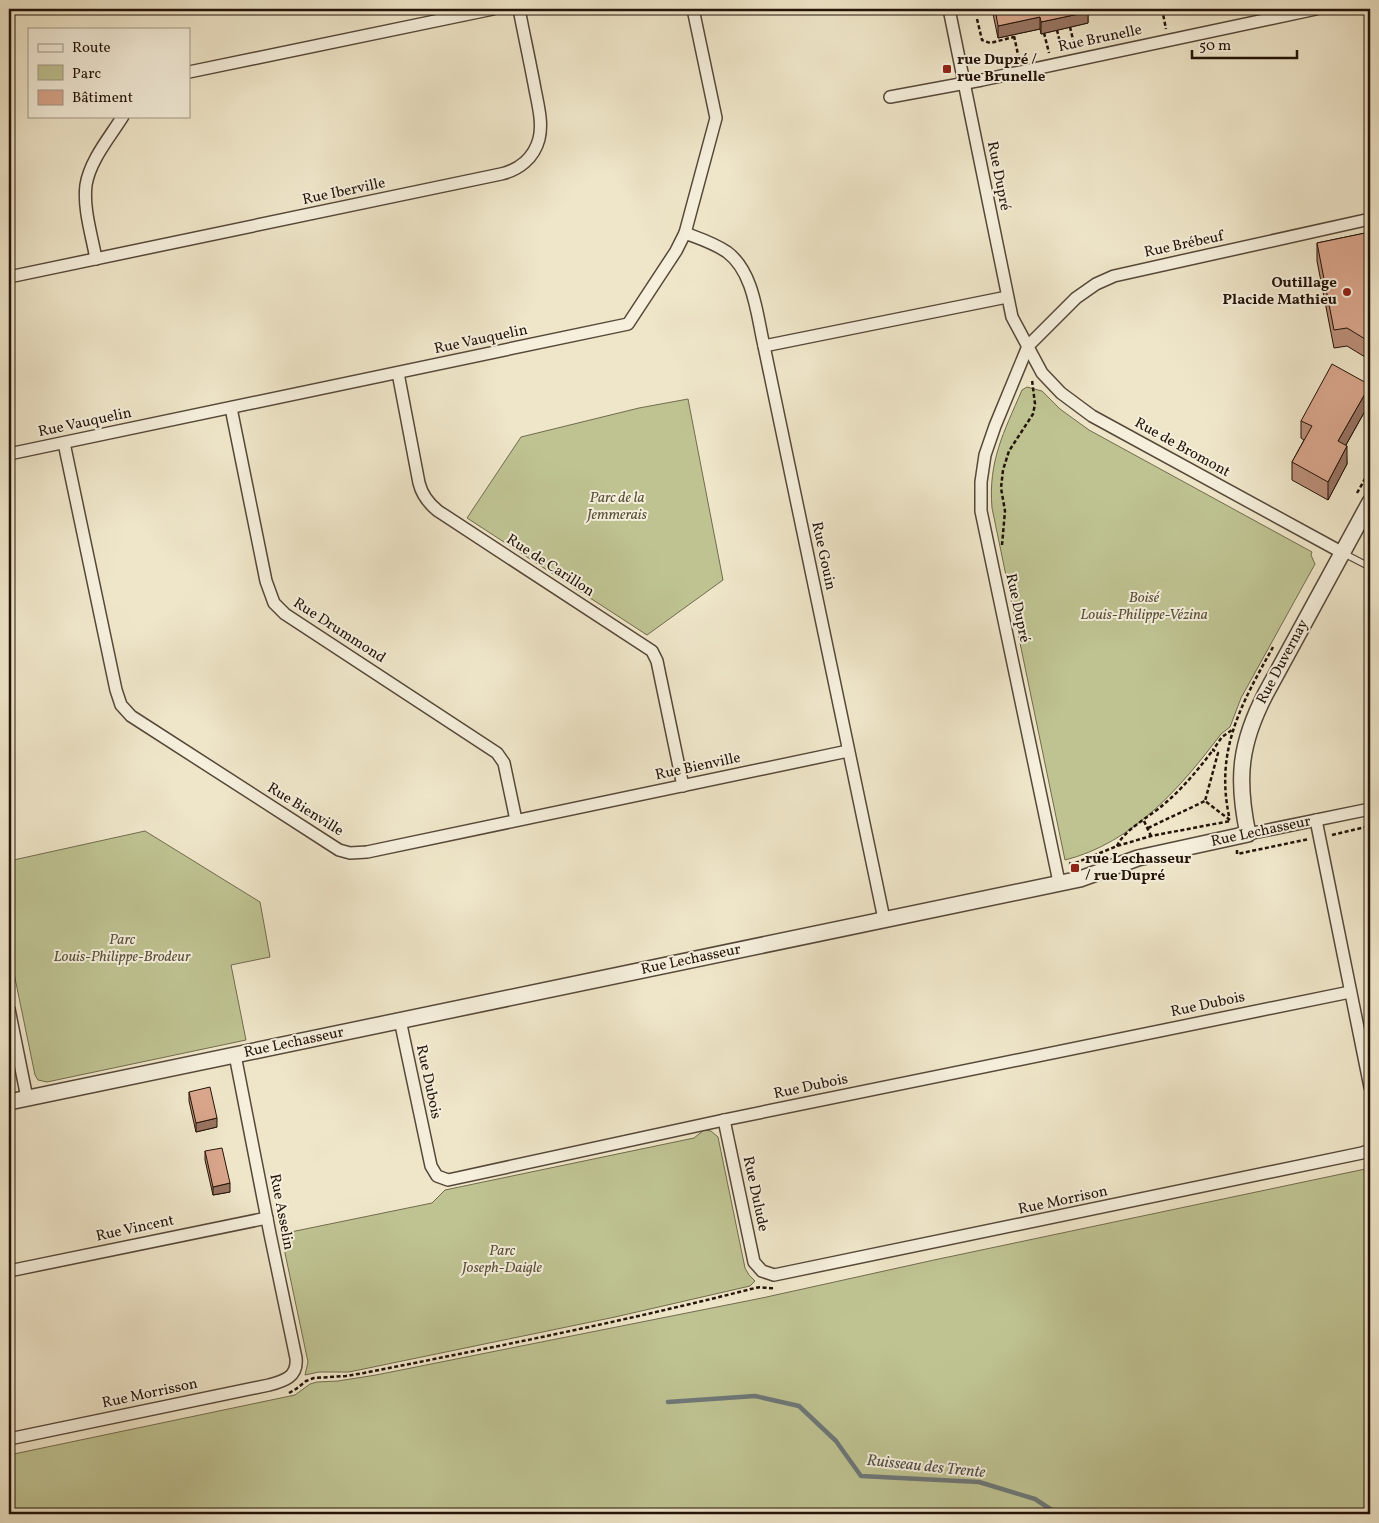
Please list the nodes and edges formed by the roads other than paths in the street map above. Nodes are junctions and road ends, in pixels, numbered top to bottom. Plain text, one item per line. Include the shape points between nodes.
1 (494, 9) edge
2 (518, 9) edge
3 (693, 9) edge
4 (949, 9) edge
5 (1316, 9) edge
6 (190, 72) edge
7 (964, 83) junction
8 (890, 98) dead end
9 (122, 118) edge
10 (1370, 219) edge
11 (685, 232) junction
12 (96, 259) junction
13 (9, 278) edge
14 (1007, 297) junction
15 (764, 346) junction
16 (1028, 346) junction
17 (398, 373) junction
18 (231, 408) junction
19 (64, 443) junction
20 (9, 454) edge
21 (1370, 502) edge
22 (1343, 553) junction
23 (1370, 567) edge
24 (848, 751) junction
25 (683, 786) junction
26 (1370, 809) edge
27 (516, 820) junction
28 (1316, 820) junction
29 (1248, 834) junction
30 (1059, 882) junction
31 (884, 919) junction
32 (1350, 992) junction
33 (9, 1009) edge
34 (400, 1020) junction
35 (235, 1055) junction
36 (1370, 1087) edge
37 (27, 1098) junction
38 (9, 1102) edge
39 (724, 1120) junction
40 (1370, 1150) edge
41 (266, 1218) junction
42 (9, 1271) edge
43 (762, 1271) joint
44 (294, 1373) joint
45 (9, 1439) edge

1 - 6 street
2 - 12 street, Rue Iberville via 541,126 540,138 532,154 514,170
3 - 11 street, Rue Vauquelin via 716,118
4 - 7 street, Rue Dupré
5 - 7 street, Rue Brunelle
7 - 8 street, Rue Brunelle
7 - 14 street, Rue Dupré
9 - 12 street via 97,157 86,185
10 - 16 street, Rue Brébeuf via 1114,276 1076,298
11 - 15 street, Rue Gouin via 727,252 741,267 750,286
11 - 17 street, Rue Vauquelin via 640,307 625,325
12 - 13 street, Rue Iberville
14 - 15 street
14 - 16 street, Rue Dupré via 1012,317
15 - 24 street, Rue Gouin
16 - 22 street, Rue de Bromont via 1051,383 1092,416
16 - 30 street, Rue Dupré via 984,455 980,482 981,511
17 - 18 street, Rue Vauquelin
17 - 25 street, Rue de Carillon via 419,483 429,503 652,651 657,660
18 - 19 street, Rue Vauquelin
18 - 27 street, Rue Drummond via 266,581 274,603 285,614 497,753 504,763
19 - 20 street, Rue Vauquelin
19 - 27 street, Rue Bienville via 116,690 127,713 344,852 367,852
21 - 22 street, Rue Duvernay
22 - 23 lane
22 - 29 street, Rue Duvernay via 1248,732 1241,785
24 - 25 street, Rue Bienville
24 - 31 street, Rue Gouin
25 - 27 street, Rue Bienville
26 - 28 street, Rue Lechasseur
28 - 29 street, Rue Lechasseur
28 - 32 street
29 - 30 street, Rue Lechasseur via 1138,858 1098,873
30 - 31 street, Rue Lechasseur
31 - 34 street, Rue Lechasseur
32 - 36 street
32 - 39 street, Rue Dubois
33 - 37 street
34 - 35 street, Rue Lechasseur
34 - 39 street, Rue Dubois via 431,1166 434,1173 444,1179
35 - 37 street, Rue Lechasseur
35 - 41 street, Rue Asselin
37 - 38 street, Rue Lechasseur
39 - 43 street, Rue Dulude via 753,1258
40 - 43 street, Rue Morrison via 778,1275
41 - 42 street, Rue Vincent
41 - 44 street, Rue Asselin via 296,1358
44 - 45 street, Rue Morrisson via 286,1380 269,1385

